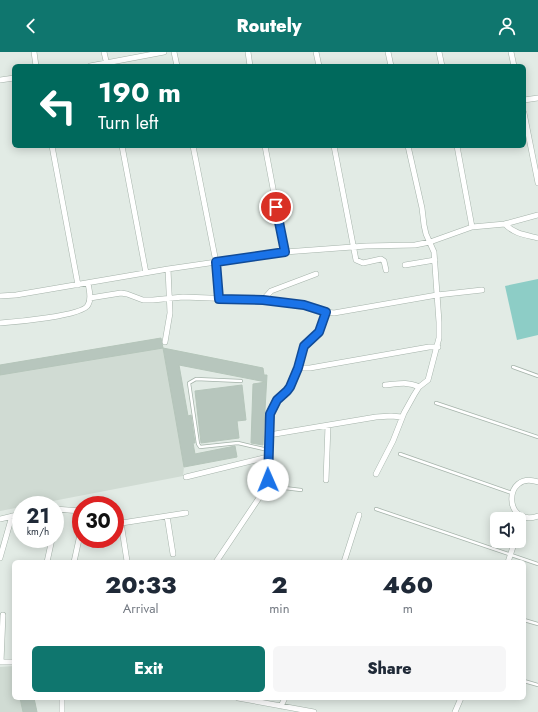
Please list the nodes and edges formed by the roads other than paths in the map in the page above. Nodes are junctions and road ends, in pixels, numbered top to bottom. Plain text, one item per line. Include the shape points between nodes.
1 (34, 52) edge
2 (104, 52) edge
3 (164, 52) edge
4 (174, 52) edge
5 (248, 52) edge
6 (316, 52) edge
7 (388, 52) edge
8 (439, 52) edge
9 (511, 52) edge
10 (36, 64) edge
11 (107, 64) edge
12 (177, 64) edge
13 (250, 64) edge
14 (319, 64) edge
15 (391, 64) edge
16 (442, 64) edge
17 (514, 64) edge
18 (12, 78) edge
19 (0, 80) edge
20 (538, 98) edge
21 (526, 100) edge
22 (526, 123) edge
23 (52, 148) edge
24 (122, 148) edge
25 (193, 148) edge
26 (265, 148) edge
27 (334, 148) edge
28 (408, 148) edge
29 (457, 148) edge
30 (538, 183) edge
31 (538, 216) edge
32 (505, 224) junction
33 (472, 227) junction
34 (538, 238) edge
35 (430, 242) junction
36 (353, 247) junction
37 (285, 252) junction
38 (435, 260) junction
39 (216, 262) junction
40 (405, 265) dead end
41 (168, 270) junction
42 (386, 270) dead end
43 (146, 273) junction
44 (316, 274) dead end
45 (88, 283) junction
46 (78, 285) junction
47 (482, 290) dead end
48 (437, 295) junction
49 (0, 296) edge
50 (90, 298) junction
51 (170, 298) junction
52 (219, 299) junction
53 (263, 300) junction
54 (326, 312) junction
55 (0, 323) edge
56 (165, 342) dead end
57 (438, 347) junction
58 (513, 367) dead end
59 (298, 368) junction
60 (538, 376) edge
61 (240, 381) dead end
62 (385, 385) dead end
63 (419, 387) junction
64 (436, 403) dead end
65 (402, 417) junction
66 (328, 425) junction
67 (268, 434) junction
68 (538, 437) edge
69 (268, 450) junction
70 (400, 454) dead end
71 (268, 458) junction
72 (376, 474) dead end
73 (186, 477) dead end
74 (326, 480) dead end
75 (538, 481) edge
76 (267, 486) junction
77 (301, 490) dead end
78 (512, 492) junction
79 (376, 509) dead end
80 (518, 512) edge
81 (186, 513) dead end
82 (359, 515) dead end
83 (12, 516) joint
84 (167, 516) junction
85 (538, 516) edge
86 (526, 517) edge
87 (0, 518) edge
88 (124, 523) edge
89 (124, 542) edge
90 (50, 548) edge
91 (77, 548) edge
92 (513, 548) edge
93 (173, 554) dead end
94 (511, 555) junction
95 (0, 558) edge
96 (47, 560) edge
97 (74, 560) edge
98 (127, 560) edge
99 (217, 560) edge
100 (345, 560) edge
101 (509, 560) edge
102 (538, 564) edge
103 (3, 615) dead end
104 (526, 621) edge
105 (538, 624) edge
106 (0, 662) edge
107 (12, 662) edge
108 (526, 682) edge
109 (538, 685) edge
110 (62, 700) edge
111 (249, 700) edge
112 (284, 700) edge
113 (460, 700) edge
114 (281, 706) junction
115 (62, 712) edge
116 (314, 712) edge
117 (455, 712) edge

1 - 10 street
2 - 11 street
3 - 11 street
4 - 12 street
5 - 13 street
6 - 14 street
7 - 15 street
8 - 16 street
9 - 17 street
18 - 19 street
20 - 21 street
22 - 30 street
23 - 46 street
24 - 43 street
25 - 39 street
26 - 37 street
27 - 36 street
28 - 35 street
29 - 33 street
31 - 32 street
32 - 33 street
32 - 34 street via 518,233
33 - 35 street
35 - 36 street via 415,245
35 - 38 street
36 - 37 street
36 - 42 street via 356,260 363,262 381,258
37 - 39 street
38 - 40 street
38 - 48 street
39 - 41 street
39 - 52 street
41 - 43 street
41 - 51 street
43 - 45 street
44 - 53 street via 271,291
45 - 46 street
45 - 50 street
46 - 49 street
47 - 48 street
48 - 54 street via 344,312
48 - 57 street
50 - 51 street via 121,293 143,300
50 - 55 street via 85,309 75,313
51 - 52 street
51 - 56 street
52 - 53 street
53 - 54 street via 304,305
54 - 59 street via 319,332 304,346
57 - 59 street
57 - 63 street via 428,380
58 - 60 lane
59 - 67 street via 287,391 274,403
61 - 69 lane via 196,378 189,383 198,444 200,446 238,443
62 - 63 street via 413,383
63 - 65 street
64 - 68 lane
65 - 66 street via 380,417
65 - 72 street
66 - 67 street
66 - 74 street
67 - 69 street
69 - 71 street
70 - 78 lane
71 - 73 street
71 - 76 street
75 - 78 street via 520,483
76 - 77 lane
76 - 99 street
78 - 80 street via 514,509
79 - 94 lane
81 - 84 street
82 - 100 street
83 - 87 street
83 - 95 street
84 - 88 street
84 - 93 street
85 - 86 street
89 - 98 street
90 - 96 street
91 - 97 street
92 - 94 street
94 - 101 street
94 - 102 lane
103 - 106 street
104 - 105 lane
106 - 107 street
108 - 109 lane
110 - 115 street
111 - 114 street
112 - 114 street
113 - 117 street
114 - 116 street

